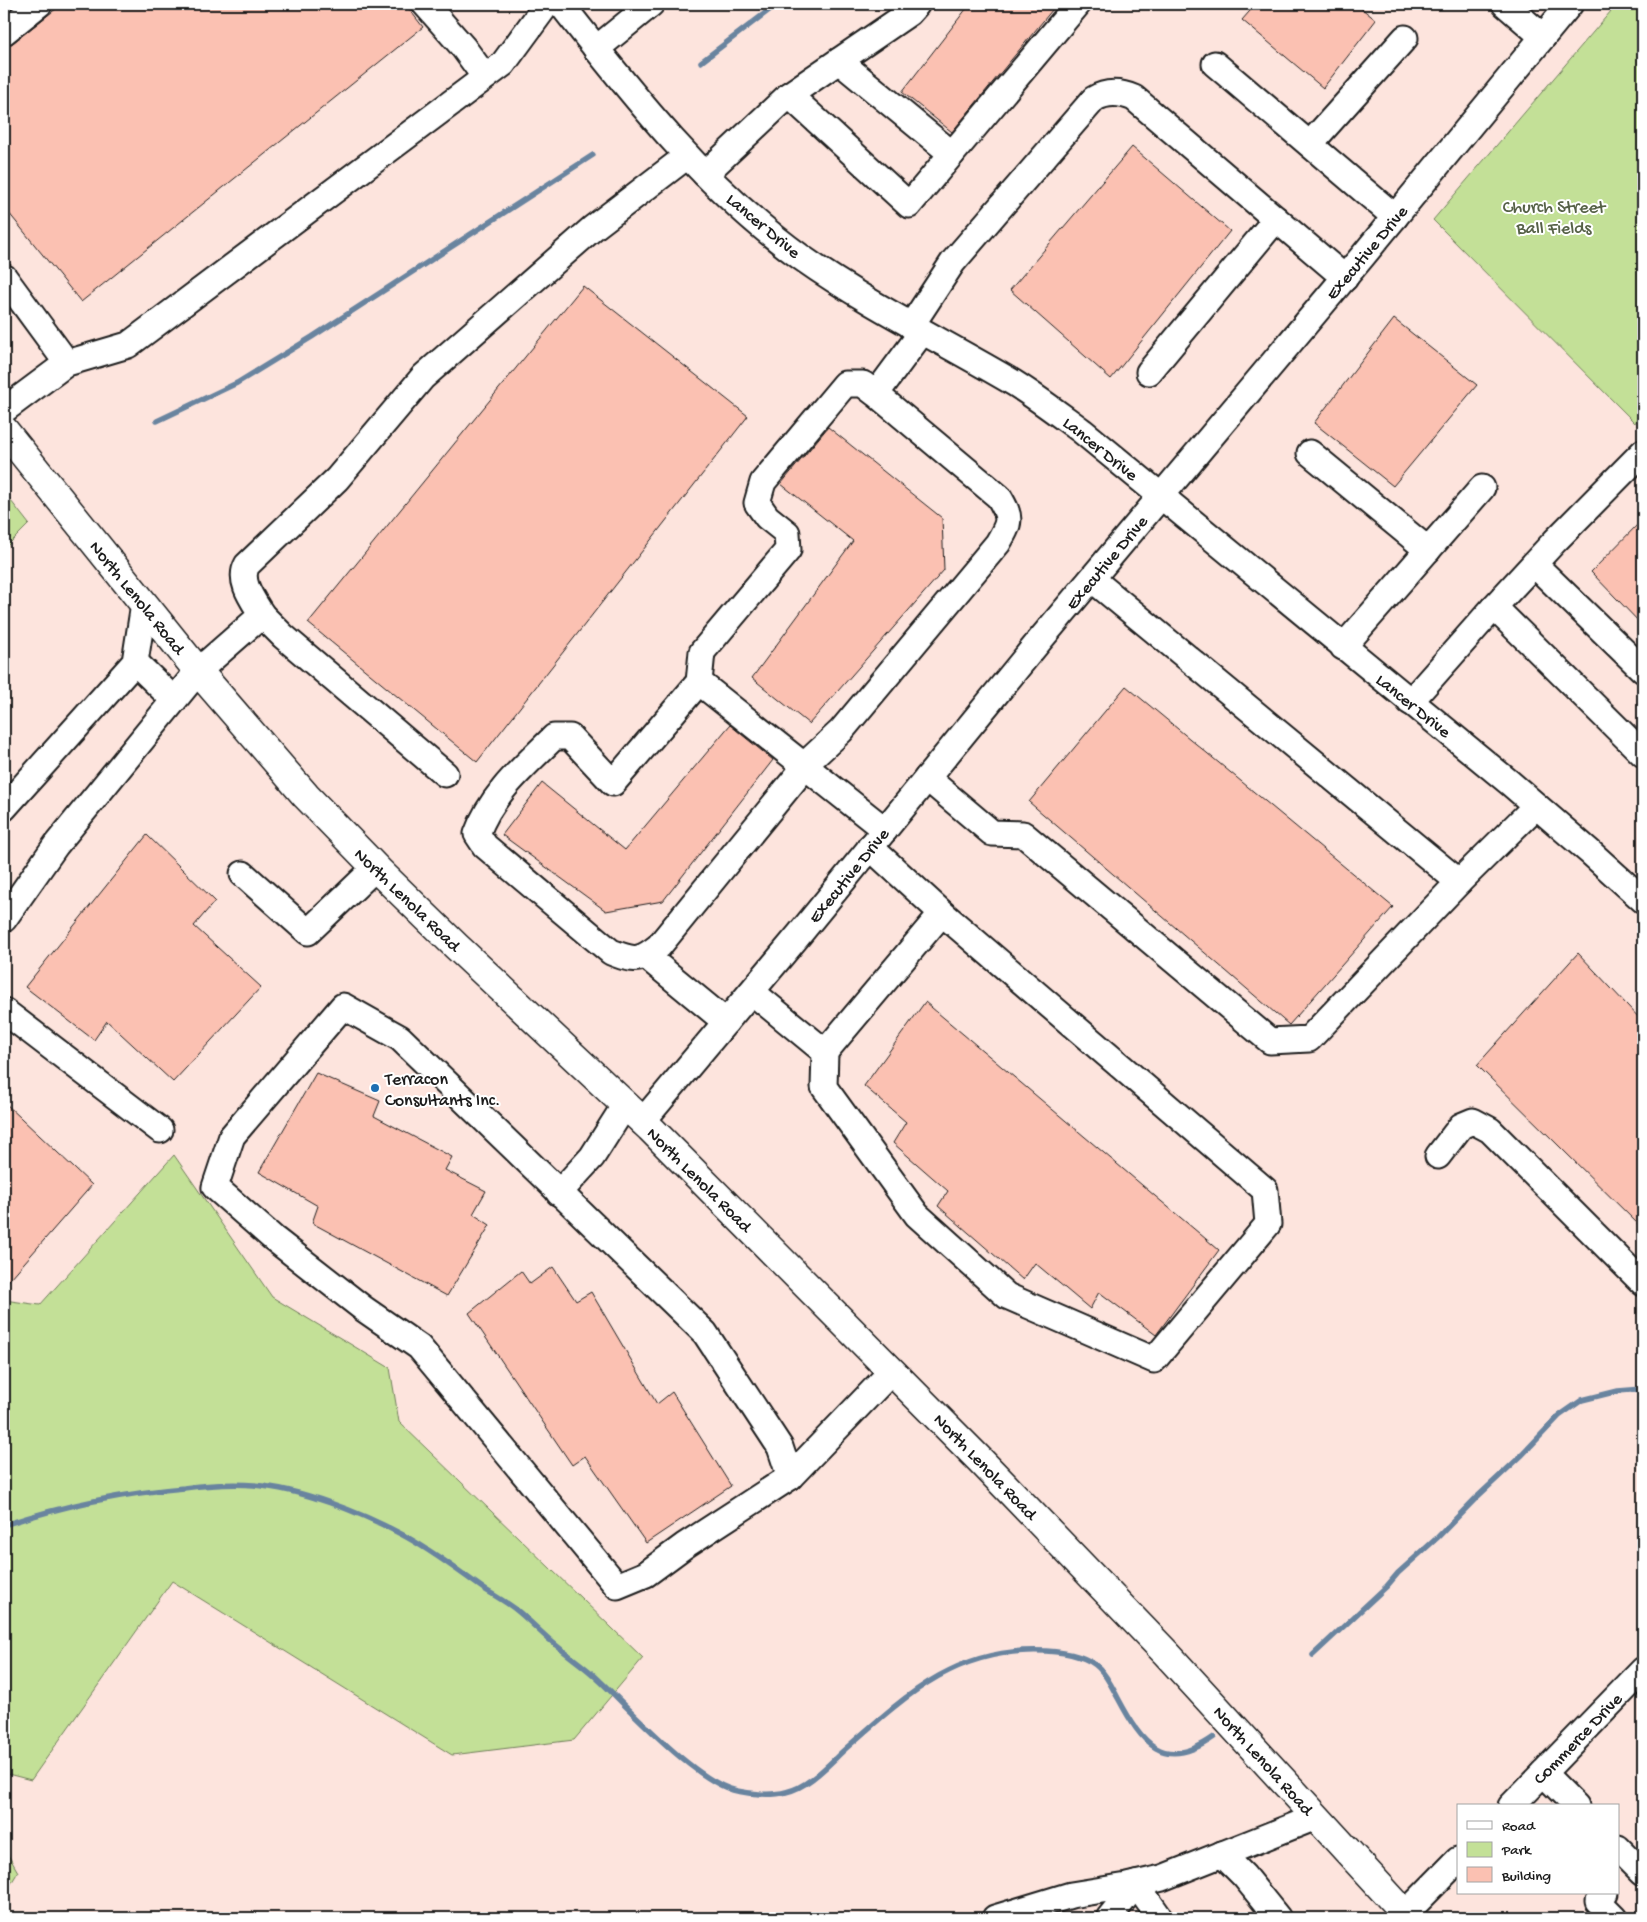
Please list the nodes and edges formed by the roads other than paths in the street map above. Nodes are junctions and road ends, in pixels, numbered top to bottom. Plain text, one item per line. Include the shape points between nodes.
1 (39, 4) edge
2 (425, 4) edge
3 (547, 4) edge
4 (561, 4) edge
5 (651, 4) edge
6 (917, 4) edge
7 (1078, 4) edge
8 (1505, 4) edge
9 (1570, 4) edge
10 (4, 32) edge
11 (1544, 37) junction
12 (1405, 38) dead end
13 (596, 49) junction
14 (839, 61) junction
15 (1215, 64) dead end
16 (485, 77) junction
17 (789, 95) junction
18 (1310, 144) junction
19 (952, 154) junction
20 (687, 156) junction
21 (705, 174) junction
22 (1396, 217) junction
23 (1276, 218) junction
24 (4, 277) edge
25 (1345, 278) junction
26 (916, 329) junction
27 (67, 363) junction
28 (1149, 372) dead end
29 (876, 394) junction
30 (4, 410) edge
31 (4, 430) edge
32 (1643, 452) edge
33 (1310, 453) dead end
34 (1482, 488) dead end
35 (1160, 496) junction
36 (1428, 550) junction
37 (1534, 564) junction
38 (1092, 579) junction
39 (144, 604) junction
40 (1494, 606) junction
41 (262, 614) junction
42 (1344, 647) junction
43 (135, 662) junction
44 (1643, 670) edge
45 (198, 671) junction
46 (699, 682) junction
47 (174, 700) junction
48 (1410, 702) junction
49 (1643, 754) edge
50 (806, 766) junction
51 (445, 774) dead end
52 (927, 778) junction
53 (1536, 806) junction
54 (4, 808) edge
55 (877, 839) junction
56 (376, 868) junction
57 (243, 874) dead end
58 (1459, 882) junction
59 (1643, 900) edge
60 (942, 913) junction
61 (4, 919) edge
62 (646, 956) junction
63 (752, 992) junction
64 (4, 1010) edge
65 (726, 1022) junction
66 (825, 1052) junction
67 (633, 1113) junction
68 (160, 1130) dead end
69 (1438, 1156) dead end
70 (559, 1193) junction
71 (1643, 1283) edge
72 (892, 1371) junction
73 (790, 1477) junction
74 (1643, 1670) edge
75 (1544, 1773) junction
76 (1513, 1804) edge
77 (1574, 1804) edge
78 (1316, 1817) junction
79 (1222, 1854) junction
80 (1457, 1861) edge
81 (1136, 1884) junction
82 (1604, 1894) edge
83 (1407, 1916) edge
84 (995, 1918) edge
85 (1109, 1918) edge
86 (1160, 1918) edge
87 (1278, 1918) edge
88 (1616, 1918) edge

1 - 10 street
2 - 16 street
3 - 16 street via 503,64
4 - 13 street, Lancer Drive
5 - 13 street
6 - 14 street via 909,13
7 - 19 street
8 - 11 street
9 - 11 street, Executive Drive
11 - 22 street, Executive Drive
12 - 18 street
13 - 20 street, Lancer Drive
14 - 17 street
14 - 19 street
15 - 18 street
16 - 27 street via 128,345
17 - 19 street via 910,205
17 - 21 street
18 - 22 street
20 - 21 street, Lancer Drive
20 - 41 street via 593,228 423,377 337,479 247,565 243,571 244,581
21 - 26 street, Lancer Drive via 801,257
22 - 25 street, Executive Drive
23 - 25 street
23 - 26 street via 1134,98 1113,93 1101,95 953,262
23 - 28 street
24 - 27 street
25 - 35 street, Executive Drive
26 - 29 street
26 - 35 street, Lancer Drive via 1039,400
27 - 30 street
29 - 46 street via 863,384 845,384 763,482 757,503 767,517 787,533 788,550 702,652
29 - 50 street via 999,497 1008,513 1007,527 998,544 840,731
31 - 39 main road, North Lenola Road
32 - 37 street
33 - 36 street
34 - 36 street
35 - 38 street, Executive Drive
35 - 42 street, Lancer Drive
36 - 42 street
37 - 40 street
37 - 44 street
38 - 52 street, Executive Drive
38 - 58 street
39 - 43 street
39 - 45 main road, North Lenola Road
40 - 48 street
40 - 49 street
41 - 45 street
41 - 51 street via 283,636
42 - 48 street, Lancer Drive
43 - 47 street
43 - 54 street
45 - 47 street
45 - 56 main road, North Lenola Road via 306,796
46 - 50 street
46 - 62 street via 613,783 570,736 554,737 504,787 483,816 477,834 485,846 611,952 632,960
47 - 61 street via 56,845
48 - 53 street, Lancer Drive
50 - 55 street
50 - 62 street via 658,946
52 - 55 street, Executive Drive
52 - 58 street via 992,833 1023,834 1270,1041 1309,1039
53 - 58 street
53 - 59 street, Lancer Drive
55 - 60 street
55 - 63 street, Executive Drive
56 - 57 street via 308,932
56 - 67 main road, North Lenola Road
60 - 66 street
60 - 66 street via 1265,1190 1268,1224 1154,1360 1006,1296 917,1215 824,1087
62 - 65 street
63 - 65 street, Executive Drive
63 - 66 street
64 - 68 street
65 - 67 street, Executive Drive
67 - 70 street, Executive Drive
67 - 72 main road, North Lenola Road
69 - 71 street via 1461,1126 1473,1121 1490,1130
70 - 73 street via 705,1333 780,1447
70 - 73 street via 400,1038 343,1006 232,1136 215,1187 273,1238 419,1347 617,1586 646,1574
72 - 73 street
72 - 78 main road, North Lenola Road via 1166,1653
74 - 75 street, Commerce Drive
75 - 76 street, Commerce Drive
75 - 77 street
78 - 79 street
78 - 83 main road, North Lenola Road
79 - 81 street via 1162,1878
79 - 87 street
80 - 83 street
81 - 84 street via 1071,1895
81 - 85 street
81 - 86 street
82 - 88 street via 1598,1901

